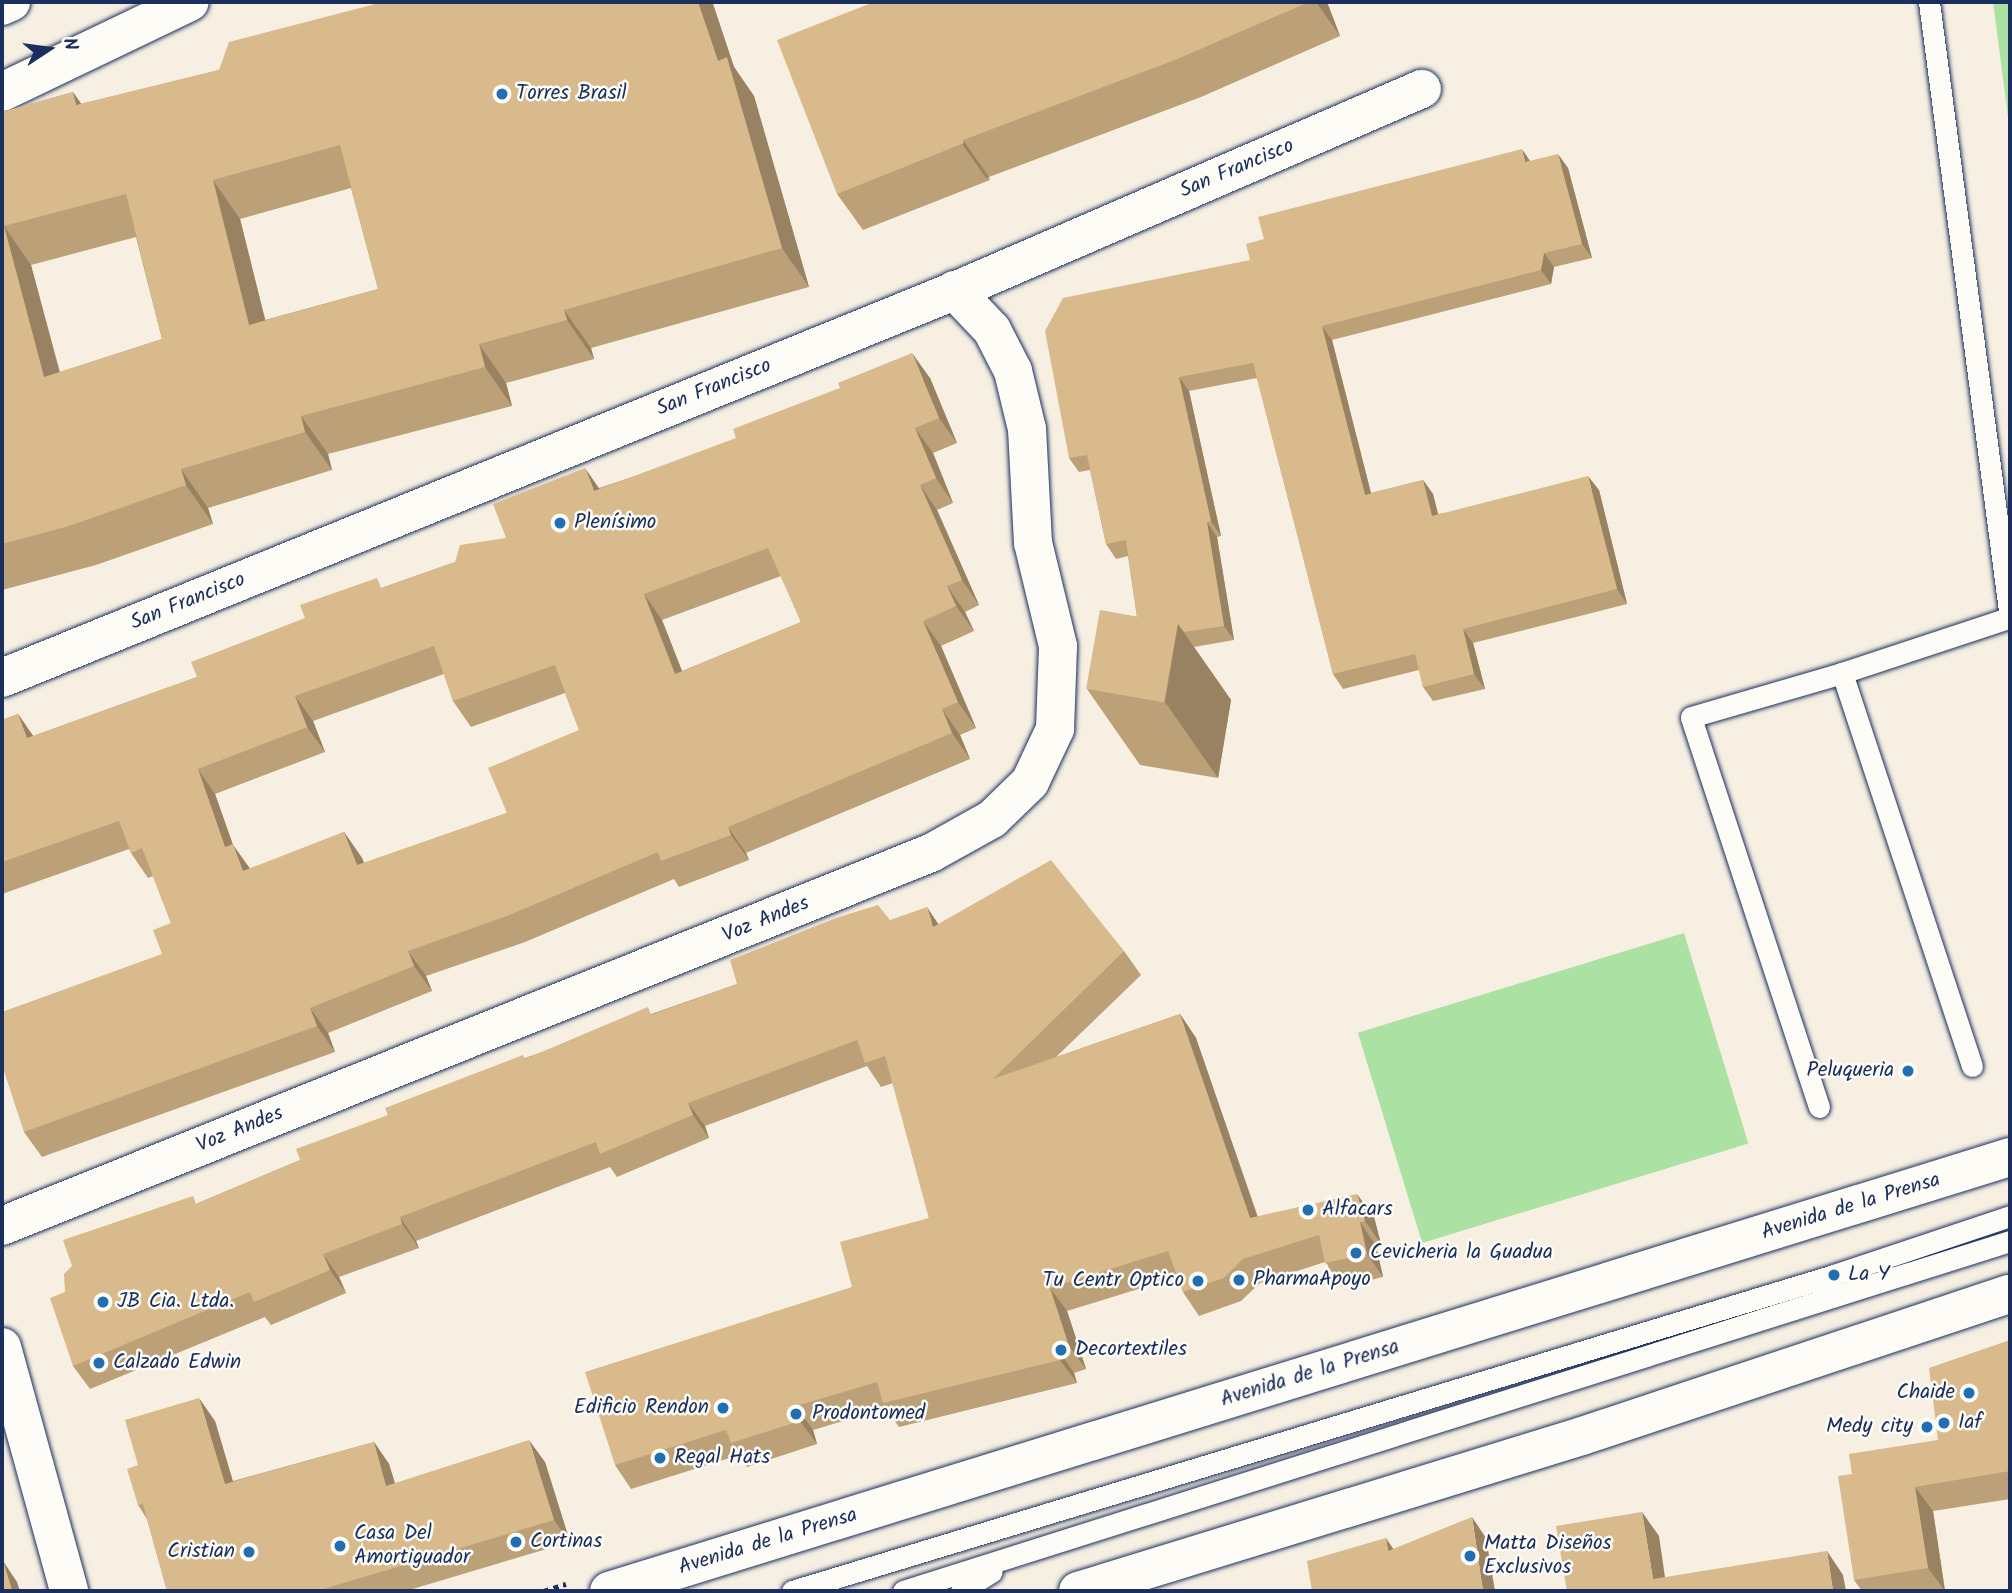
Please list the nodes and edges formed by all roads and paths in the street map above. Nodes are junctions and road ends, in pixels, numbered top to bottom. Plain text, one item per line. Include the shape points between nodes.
1 (11, 2) edge
2 (190, 2) edge
3 (1929, 2) edge
4 (2, 6) edge
5 (1422, 89) dead end
6 (2, 92) edge
7 (954, 290) junction
8 (2009, 618) edge
9 (1842, 673) junction
10 (2, 678) edge
11 (1972, 1066) dead end
12 (1819, 1107) dead end
13 (2010, 1157) edge
14 (2010, 1216) edge
15 (2, 1226) edge
16 (2010, 1241) edge
17 (2010, 1294) edge
18 (2, 1347) edge
19 (1018, 1556) junction
20 (69, 1591) edge
21 (609, 1591) edge
22 (792, 1591) edge
23 (903, 1591) edge
24 (961, 1591) edge
25 (1077, 1591) edge

1 - 4 street
2 - 6 street
3 - 8 lane
5 - 7 street, San Francisco
7 - 10 street, San Francisco
7 - 15 street, Voz Andes via 992,330 1013,371 1027,429 1033,543 1058,646 1055,729 1030,782 992,819 931,853
8 - 9 lane
9 - 11 lane
9 - 12 lane via 1691,717
13 - 21 street, Avenida de la Prensa
14 - 22 lane via 1834,1275
16 - 19 lane
17 - 25 street via 1582,1436
18 - 20 street
19 - 23 lane
19 - 24 lane

